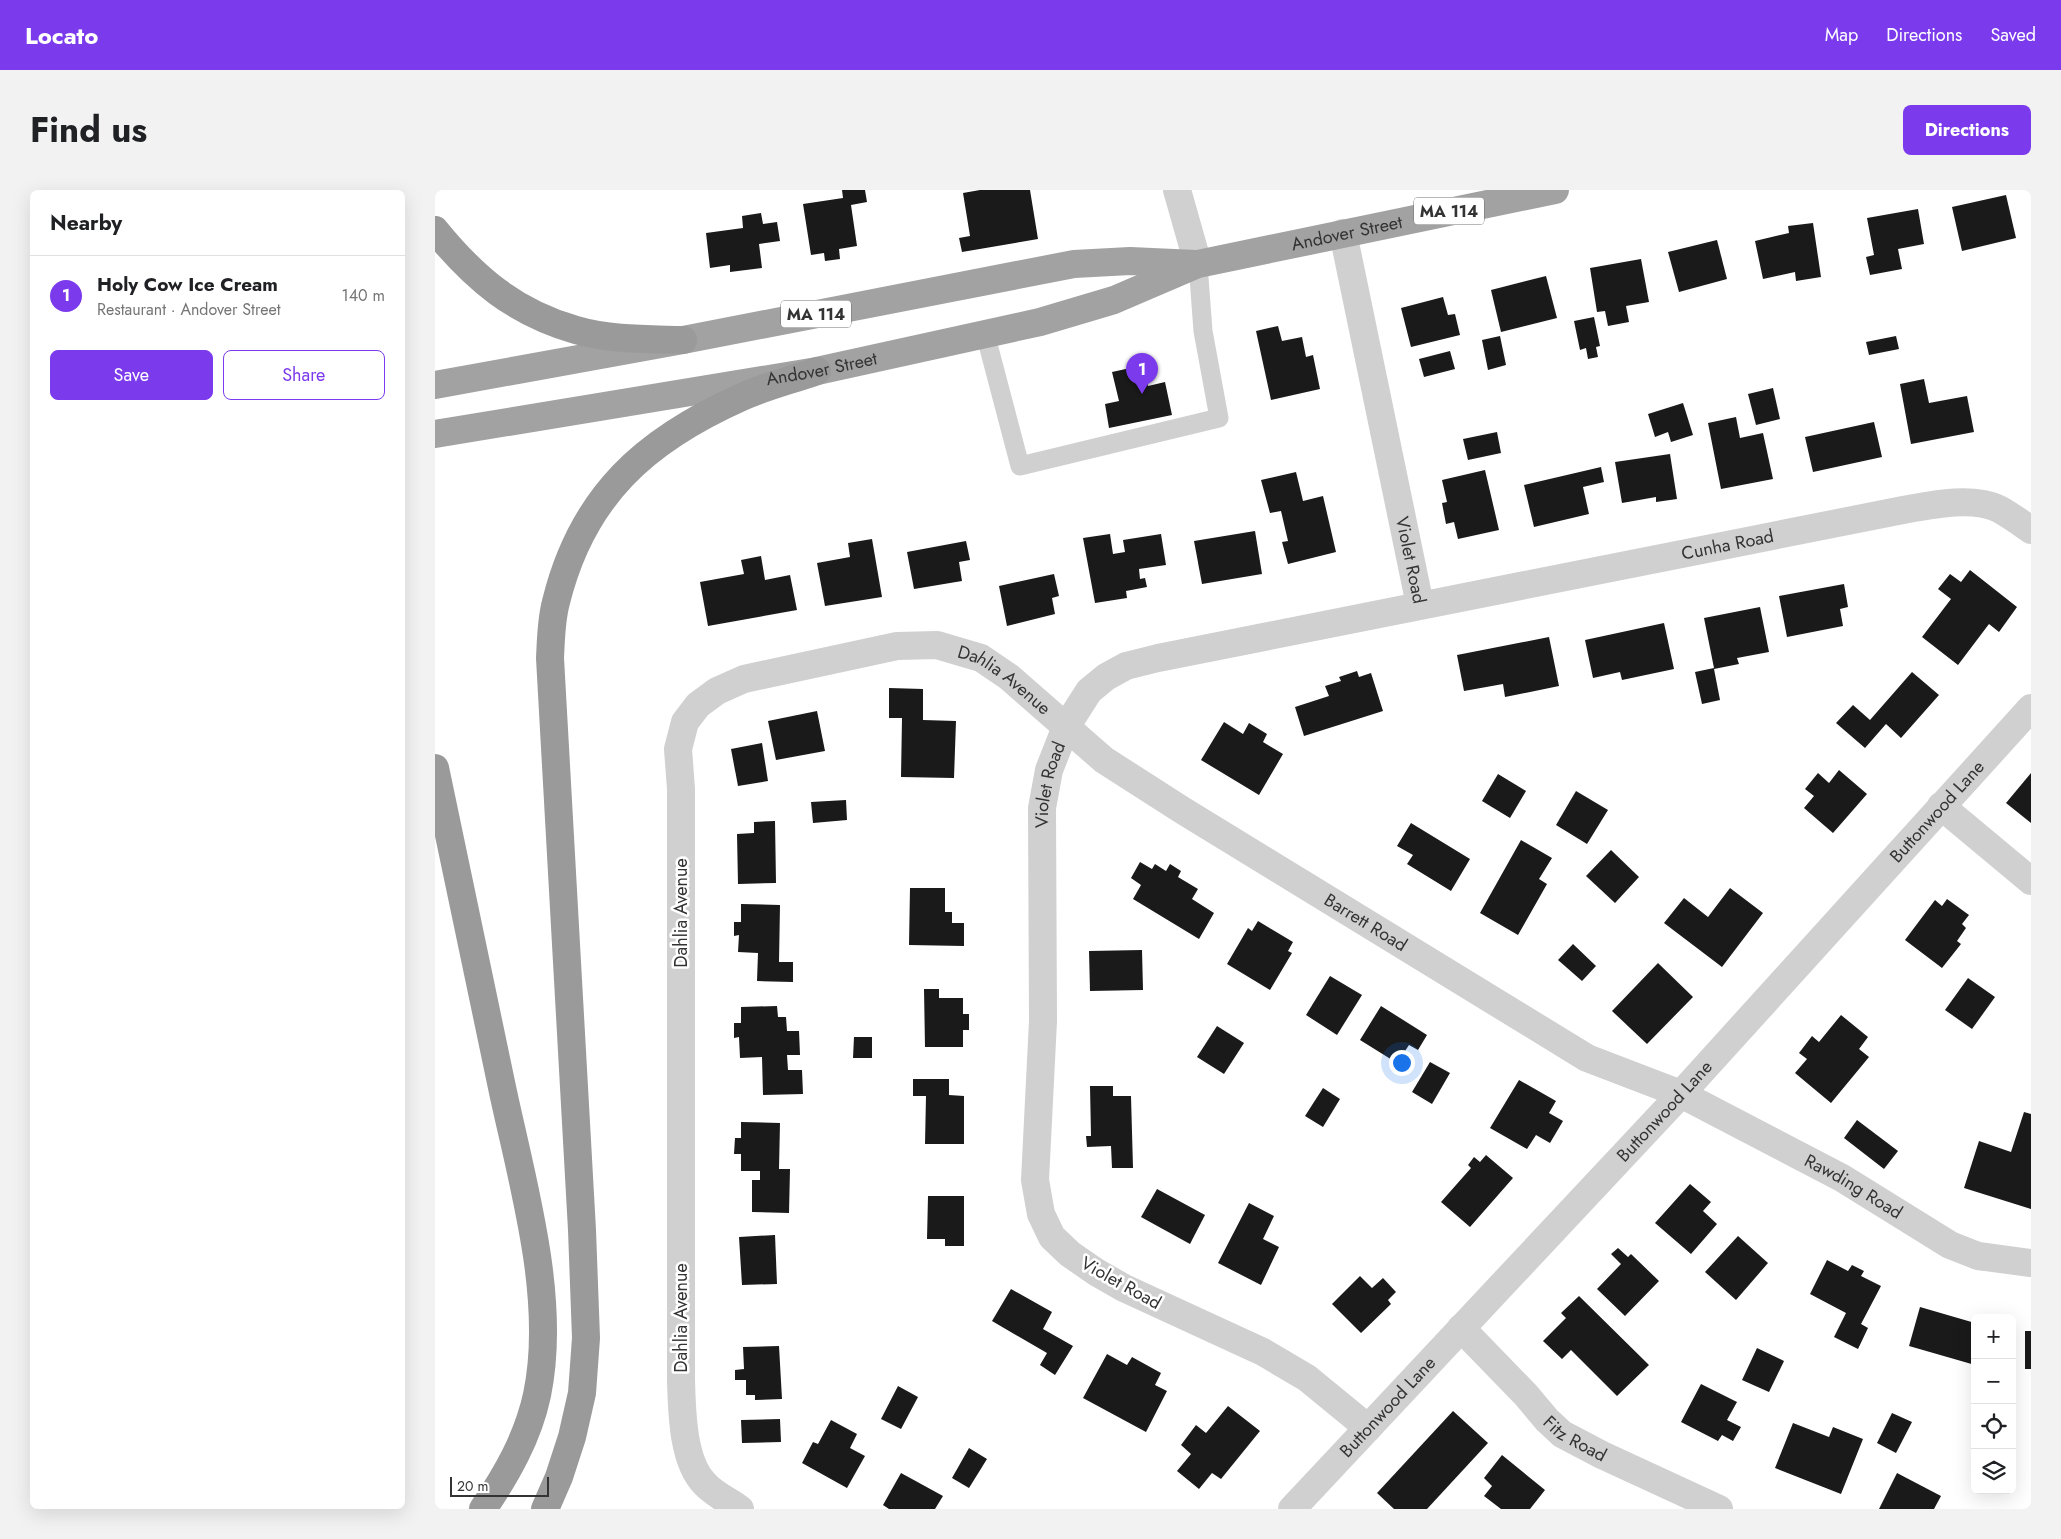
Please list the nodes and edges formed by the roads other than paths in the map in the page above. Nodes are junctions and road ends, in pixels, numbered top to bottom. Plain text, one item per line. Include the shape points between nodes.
1 (1177, 190) edge
2 (1555, 190) edge
3 (435, 230) edge
4 (1343, 234) junction
5 (1198, 264) junction
6 (985, 333) junction
7 (683, 340) junction
8 (817, 371) junction
9 (435, 385) edge
10 (435, 434) edge
11 (2031, 530) edge
12 (1420, 605) junction
13 (2031, 708) edge
14 (1066, 726) junction
15 (435, 768) edge
16 (1941, 806) junction
17 (2031, 881) edge
18 (1681, 1094) junction
19 (2031, 1263) edge
20 (1461, 1328) junction
21 (1368, 1428) junction
22 (483, 1509) edge
23 (545, 1509) edge
24 (740, 1509) edge
25 (1292, 1509) edge
26 (1719, 1509) edge

1 - 5 street
2 - 4 highway, Andover Street / MA 114
3 - 7 highway via 463,264 497,293 534,314 577,331 623,338
4 - 5 highway, Andover Street / MA 114
4 - 12 street, Violet Road
5 - 6 highway, Andover Street / MA 114 via 1114,300 1040,322
5 - 6 lane via 1203,331 1219,418 1020,466
5 - 7 highway, Andover Street / MA 114 via 1147,261 1074,264
6 - 8 highway, Andover Street / MA 114
7 - 9 highway, Andover Street / MA 114
8 - 10 highway, Andover Street / MA 114
8 - 23 highway via 743,396 696,420 657,445 614,482 590,516 569,558 555,604 550,658 586,1338 582,1394 572,1438
11 - 12 street, Cunha Road via 1997,508 1969,503 1941,504
12 - 14 street, Violet Road via 1126,666 1089,691
13 - 16 street, Buttonwood Lane
14 - 18 street, Barrett Road via 1104,760 1181,810 1587,1058
14 - 21 street, Violet Road via 1049,770 1042,808 1043,1021 1035,1180 1041,1214 1052,1237 1096,1272 1263,1352 1307,1378
14 - 24 street, Dahlia Avenue via 1009,677 981,658 937,645 897,646 744,679 717,690 698,705 685,722 678,749 681,789 683,1419 691,1461 704,1484
15 - 22 highway via 524,1189 542,1301 543,1349 537,1396 521,1445
16 - 17 street
16 - 18 street, Buttonwood Lane
18 - 19 street, Rawding Road via 1843,1178 1950,1245 1977,1256
18 - 20 street, Buttonwood Lane
20 - 21 street, Buttonwood Lane
20 - 26 street, Fitz Road via 1562,1434
21 - 25 street, Buttonwood Lane

